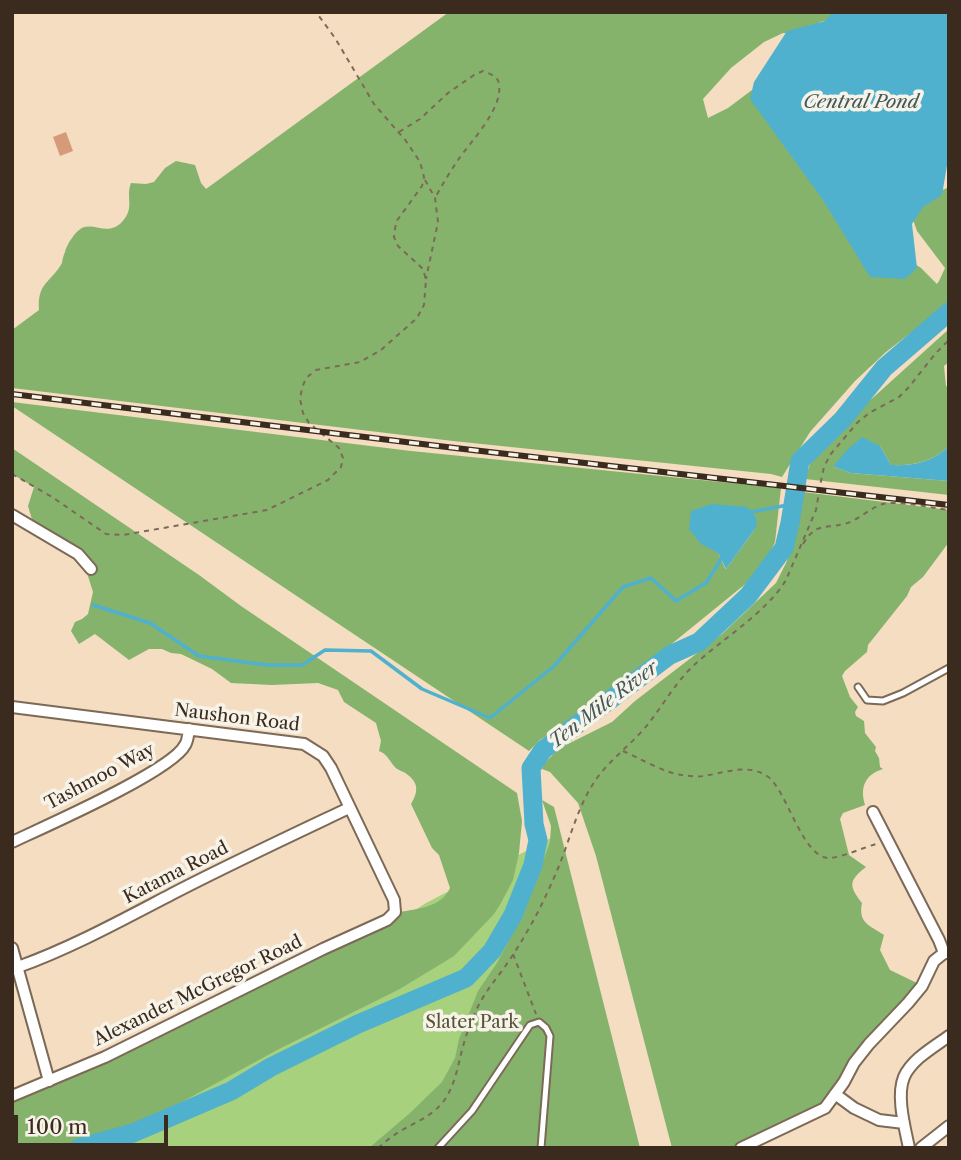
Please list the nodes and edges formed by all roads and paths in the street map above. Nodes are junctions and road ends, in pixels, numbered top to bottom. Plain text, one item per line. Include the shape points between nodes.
1 (316, 12) edge
2 (398, 132) junction
3 (424, 177) junction
4 (435, 198) junction
5 (426, 280) junction
6 (949, 340) edge
7 (12, 474) edge
8 (949, 510) edge
9 (12, 516) edge
10 (800, 548) junction
11 (91, 569) dead end
12 (949, 668) edge
13 (858, 687) dead end
14 (12, 708) edge
15 (189, 729) junction
16 (622, 751) junction
17 (349, 808) junction
18 (873, 812) dead end
19 (887, 840) junction
20 (12, 842) edge
21 (395, 912) joint
22 (12, 948) edge
23 (513, 953) junction
24 (946, 953) edge
25 (18, 967) junction
26 (539, 1022) junction
27 (949, 1036) edge
28 (49, 1081) junction
29 (835, 1094) junction
30 (12, 1096) edge
31 (904, 1123) junction
32 (949, 1126) edge
33 (378, 1148) edge
34 (438, 1148) edge
35 (541, 1148) edge
36 (741, 1148) edge
37 (909, 1148) edge
38 (921, 1148) edge

1 - 2 path via 374,104
2 - 3 path via 420,162
2 - 4 path via 474,75 483,71 496,77 498,99
3 - 4 path
3 - 5 path via 396,222 394,237 423,270
4 - 5 path via 438,222
5 - 7 path via 424,305 417,318 381,350 360,362 317,370 306,379 300,399 303,413 339,448 341,467 328,480 267,510 106,534
6 - 10 path via 899,397 857,423 830,455 816,510
8 - 10 path via 884,504 847,524 819,528
9 - 11 street via 79,554
10 - 16 path via 775,596 691,668
12 - 13 lane via 883,701 867,699
14 - 15 street, Naushon Road
15 - 17 street, Naushon Road via 304,744 323,756
15 - 20 street, Tashmoo Way via 186,745 163,766
16 - 19 path via 678,775 702,776 733,769 768,776 814,852 823,858
16 - 23 path via 587,793 559,866
17 - 21 street, Naushon Road via 394,900
17 - 25 street, Katama Road
18 - 19 street
19 - 24 street
21 - 28 street, Alexander McGregor Road via 387,920
22 - 25 street
23 - 26 path
23 - 33 path via 477,1009 452,1088 443,1102
24 - 29 street via 934,961 922,986 869,1044
25 - 28 street
26 - 34 lane via 530,1025 472,1111
26 - 35 lane via 550,1035
27 - 31 street via 905,1076 901,1091
28 - 30 street, Alexander McGregor Road
29 - 31 street via 879,1120
29 - 36 street via 825,1108
31 - 37 street
32 - 38 street

